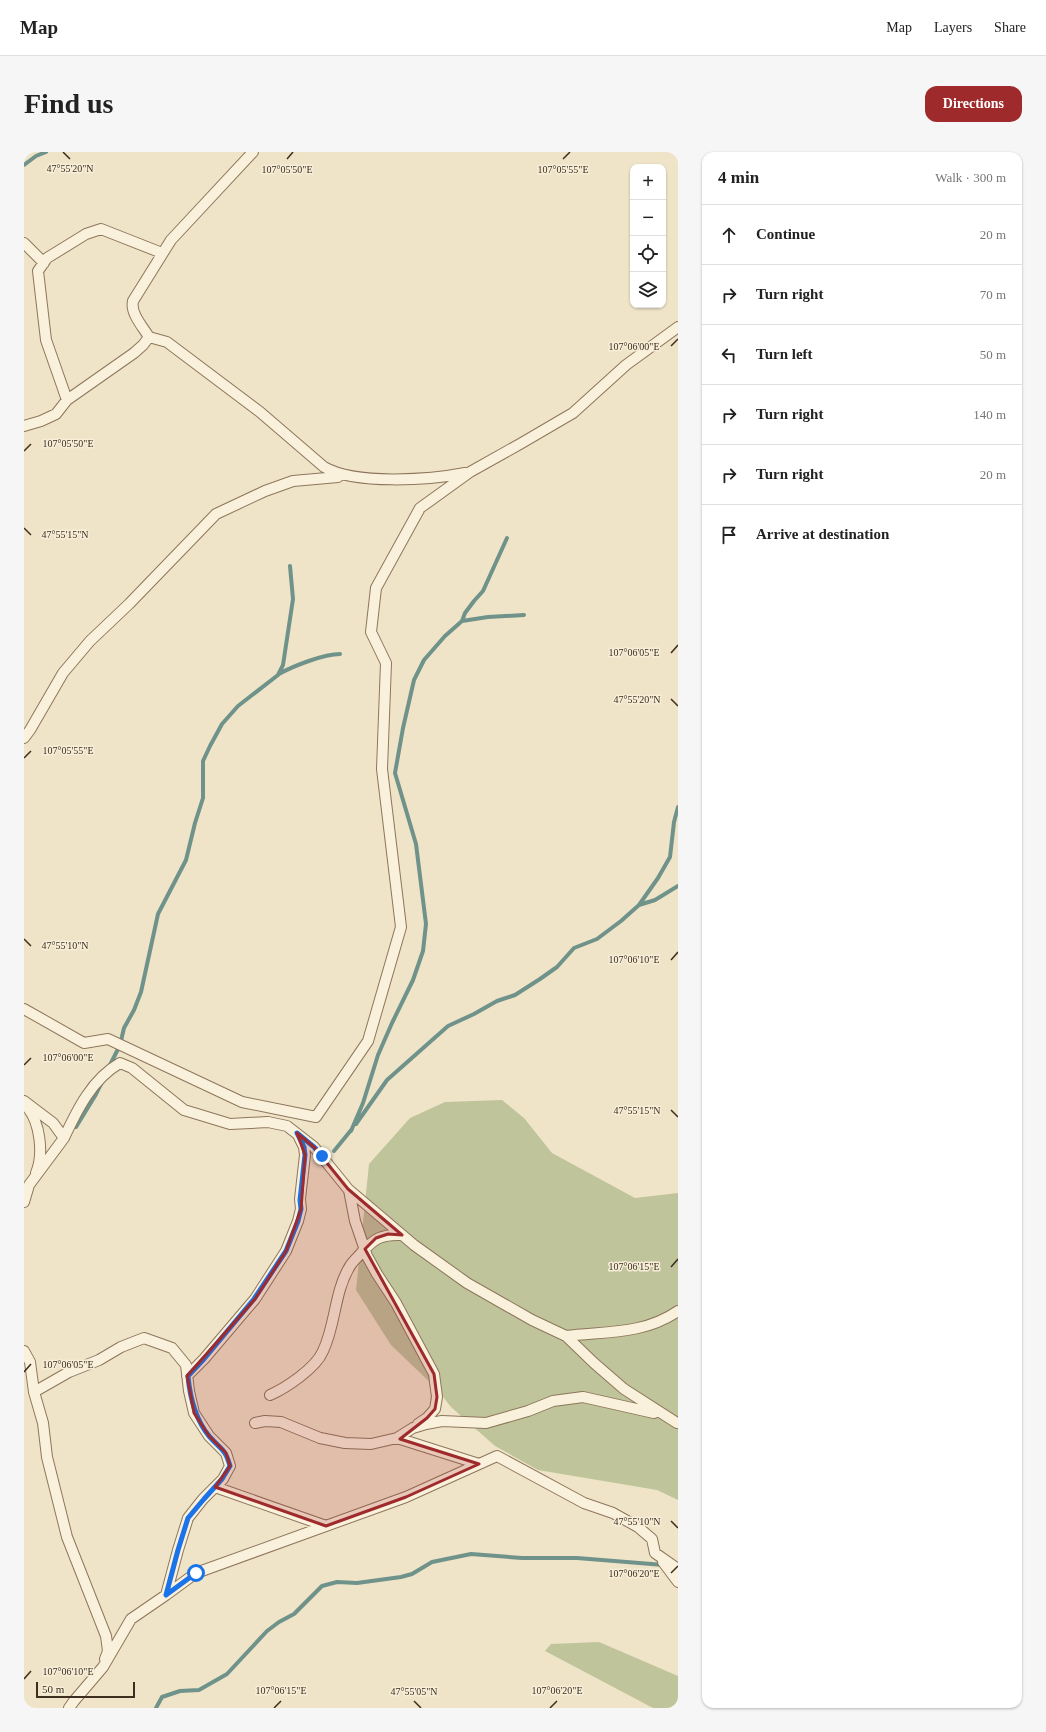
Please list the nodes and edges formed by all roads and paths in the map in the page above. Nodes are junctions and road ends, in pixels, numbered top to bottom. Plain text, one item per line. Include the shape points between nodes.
1 (253, 152) edge
2 (24, 243) edge
3 (162, 253) junction
4 (44, 263) junction
5 (678, 327) edge
6 (148, 337) junction
7 (67, 400) junction
8 (24, 426) edge
9 (470, 472) junction
10 (366, 477) junction
11 (24, 738) edge
12 (24, 1009) edge
13 (24, 1102) edge
14 (297, 1133) junction
15 (64, 1138) junction
16 (30, 1185) junction
17 (350, 1190) junction
18 (24, 1202) edge
19 (402, 1235) junction
20 (365, 1249) junction
21 (678, 1311) edge
22 (566, 1336) junction
23 (24, 1351) edge
24 (188, 1376) junction
25 (34, 1392) junction
26 (270, 1395) dead end
27 (255, 1423) dead end
28 (678, 1423) edge
29 (414, 1428) junction
30 (397, 1438) junction
31 (480, 1464) junction
32 (215, 1487) junction
33 (326, 1526) junction
34 (655, 1553) junction
35 (663, 1562) junction
36 (678, 1569) edge
37 (678, 1574) edge
38 (678, 1582) edge
39 (166, 1595) junction
40 (103, 1667) junction
41 (69, 1708) edge

1 - 3 street via 179,230
2 - 4 street
3 - 4 street via 101,229 86,234 47,258
3 - 6 street via 132,306
4 - 7 street via 38,271 46,340
5 - 9 street via 626,365 573,412
6 - 7 street via 143,345
6 - 10 street via 167,342 260,412 333,473
7 - 8 street via 56,414 41,422
9 - 10 street via 385,480
9 - 12 street via 420,508 376,588 371,632 386,663 382,769 401,927 368,1041 316,1117 242,1102 108,1039 84,1042
10 - 11 street via 328,476 293,481 216,514 85,647 63,673
13 - 15 street via 53,1123
13 - 16 street via 34,1117 39,1134 37,1171
14 - 15 street via 280,1124 230,1124 184,1110 132,1068 120,1063 101,1076 73,1118
14 - 17 street via 314,1147
14 - 24 street via 305,1155 301,1209 286,1251 254,1299
15 - 16 street
16 - 18 street
17 - 19 street
17 - 20 street via 355,1221
19 - 20 street via 388,1234 376,1238
19 - 22 street via 467,1283
20 - 26 street via 350,1266 344,1280 323,1353 284,1389
20 - 29 street via 376,1274 396,1303 434,1374 437,1396 435,1409
21 - 22 street via 657,1322 620,1332
22 - 28 street via 624,1389
23 - 25 street via 30,1362
24 - 25 street via 186,1365 172,1348 144,1338 69,1372
24 - 32 street via 194,1413 208,1436 226,1453 230,1466
25 - 40 street via 67,1537 106,1636 108,1651
27 - 30 street via 281,1422 320,1438 345,1443 371,1444
28 - 29 street via 653,1412 583,1397 553,1401 528,1412 486,1423 442,1421
29 - 30 street
30 - 31 street
31 - 33 street via 406,1497
31 - 34 street via 497,1456 584,1503 613,1513 638,1527 652,1539
32 - 33 street
32 - 39 street via 188,1518
33 - 39 street via 196,1573
34 - 35 street
34 - 36 street
35 - 37 street
35 - 38 street
39 - 40 street via 132,1619
40 - 41 street

